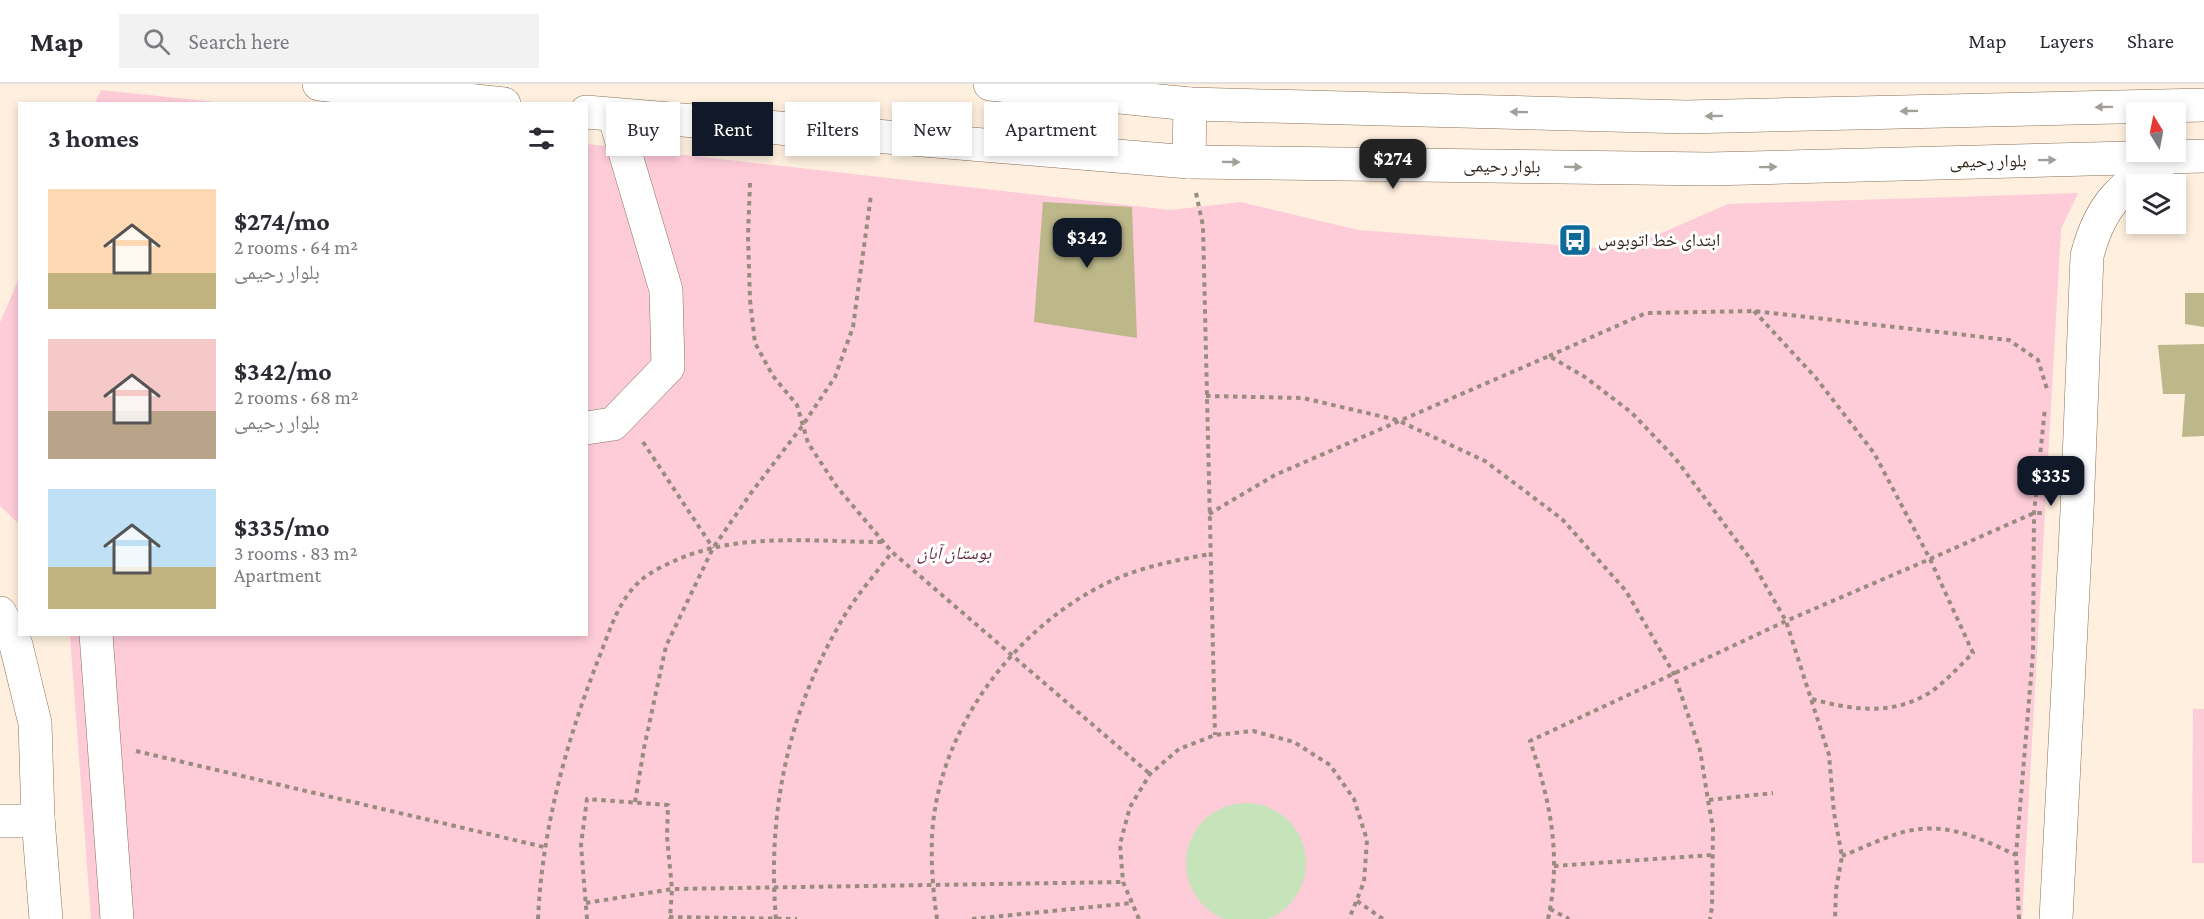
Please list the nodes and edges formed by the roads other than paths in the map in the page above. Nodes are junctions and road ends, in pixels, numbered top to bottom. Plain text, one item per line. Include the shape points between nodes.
1 (319, 84) edge
2 (990, 84) edge
3 (486, 102) edge
4 (1190, 104) junction
5 (2204, 105) edge
6 (600, 114) edge
7 (2204, 156) edge
8 (2186, 157) edge
9 (2126, 158) edge
10 (1189, 162) junction
11 (2161, 162) edge
12 (588, 428) edge
13 (0, 613) edge
14 (96, 636) edge
15 (38, 818) junction
16 (0, 821) edge
17 (46, 919) edge
18 (117, 919) edge
19 (2056, 919) edge

1 - 3 main road
2 - 4 main road
5 -> 4 main road via 1686,117
4 - 10 main road
6 - 10 main road, بلوار رحیمی
6 - 12 main road via 666,290 668,367 613,424
7 - 8 main road, بلوار رحیمی
10 -> 9 main road, بلوار رحیمی via 1709,169
11 - 19 main road via 2112,199 2092,234 2087,256
13 - 15 main road via 16,645 36,723
14 - 18 main road
15 - 16 main road
15 - 17 main road

